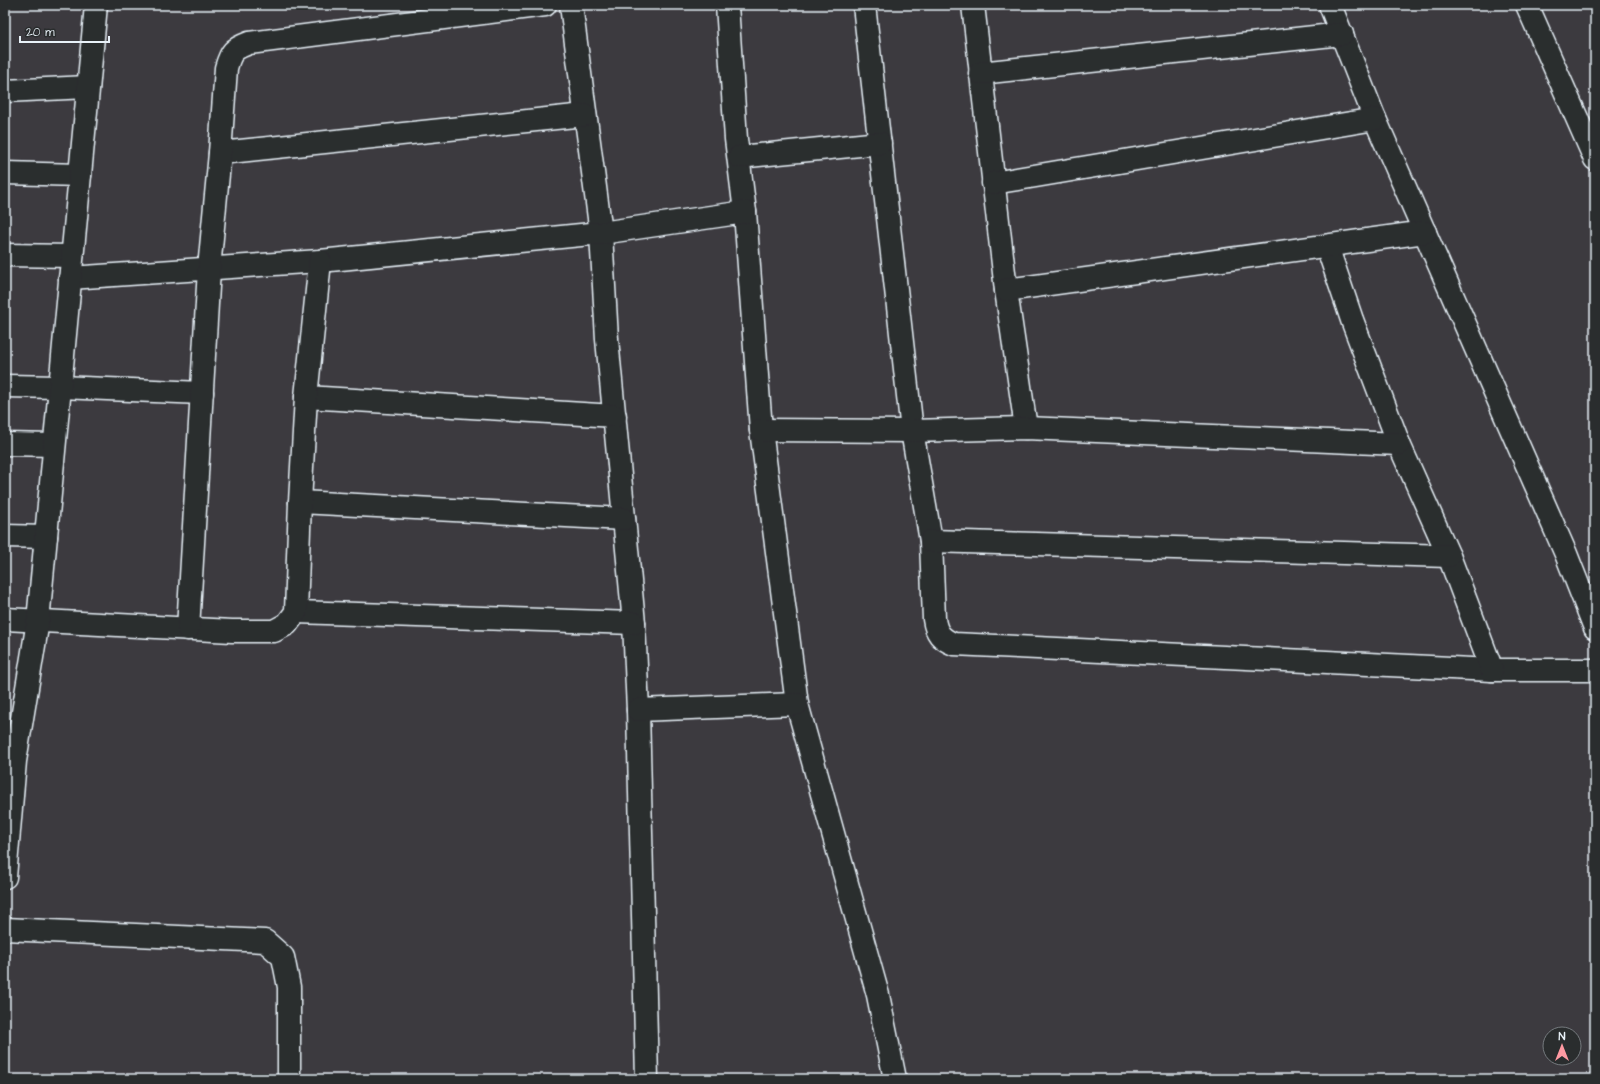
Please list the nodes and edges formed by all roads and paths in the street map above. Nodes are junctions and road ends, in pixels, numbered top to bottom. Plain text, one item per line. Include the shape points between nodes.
1 (96, 5) edge
2 (545, 5) edge
3 (571, 5) edge
4 (727, 5) edge
5 (864, 5) edge
6 (973, 5) edge
7 (1330, 5) edge
8 (1527, 5) edge
9 (1342, 34) junction
10 (980, 73) junction
11 (88, 88) junction
12 (5, 91) edge
13 (585, 115) junction
14 (1375, 119) junction
15 (880, 143) junction
16 (220, 152) junction
17 (739, 157) junction
18 (1595, 159) edge
19 (5, 173) edge
20 (80, 175) junction
21 (993, 182) junction
22 (746, 212) junction
23 (1425, 232) junction
24 (601, 233) junction
25 (1327, 246) junction
26 (5, 255) edge
27 (72, 256) junction
28 (320, 261) junction
29 (210, 269) junction
30 (70, 278) junction
31 (1006, 290) junction
32 (5, 386) edge
33 (60, 387) junction
34 (202, 393) junction
35 (306, 397) junction
36 (615, 416) junction
37 (1026, 428) junction
38 (761, 430) junction
39 (912, 431) junction
40 (5, 444) edge
41 (1399, 444) junction
42 (54, 445) junction
43 (300, 502) junction
44 (624, 519) junction
45 (5, 536) edge
46 (46, 537) junction
47 (931, 541) junction
48 (1449, 556) junction
49 (296, 612) junction
50 (5, 619) edge
51 (38, 621) junction
52 (634, 623) junction
53 (1595, 628) edge
54 (188, 629) junction
55 (1492, 670) junction
56 (1595, 670) edge
57 (797, 704) junction
58 (638, 710) junction
59 (5, 877) edge
60 (5, 929) edge
61 (289, 1079) edge
62 (647, 1079) edge
63 (895, 1079) edge

1 - 11 street
2 - 16 street via 249,43 235,48 229,56 226,68
3 - 13 street
4 - 17 street
5 - 15 street
6 - 10 street
7 - 9 street
8 - 18 street
9 - 10 street
9 - 14 street
10 - 21 street
11 - 12 street
11 - 20 street
13 - 16 street
13 - 24 street
14 - 21 street
14 - 23 street
15 - 17 street
15 - 39 street
16 - 29 street
17 - 22 street
19 - 20 street
20 - 27 street
21 - 31 street
22 - 24 street
22 - 38 street
23 - 25 street
23 - 53 street via 1566,554
24 - 28 street
24 - 36 street
25 - 31 street
25 - 41 street
26 - 27 street
27 - 30 street
28 - 29 street
28 - 35 street
29 - 30 street
29 - 34 street
30 - 33 street
31 - 37 street
32 - 33 street
33 - 34 street
33 - 42 street
34 - 54 street
35 - 36 street
35 - 43 street
36 - 44 street
37 - 39 street
37 - 41 street
38 - 39 street
38 - 57 street
39 - 47 street
40 - 42 street
41 - 48 street
42 - 46 street
43 - 44 street
43 - 49 street
44 - 52 street
45 - 46 street
46 - 51 street
47 - 48 street
47 - 55 street via 936,628 942,639 954,644
48 - 55 street
49 - 52 street
49 - 54 street via 287,624 274,631
50 - 51 street
51 - 54 street
51 - 59 street via 15,761
52 - 58 street
55 - 56 street
57 - 58 street
57 - 63 street via 878,995
58 - 62 street
60 - 61 street via 265,942 283,957 289,987

